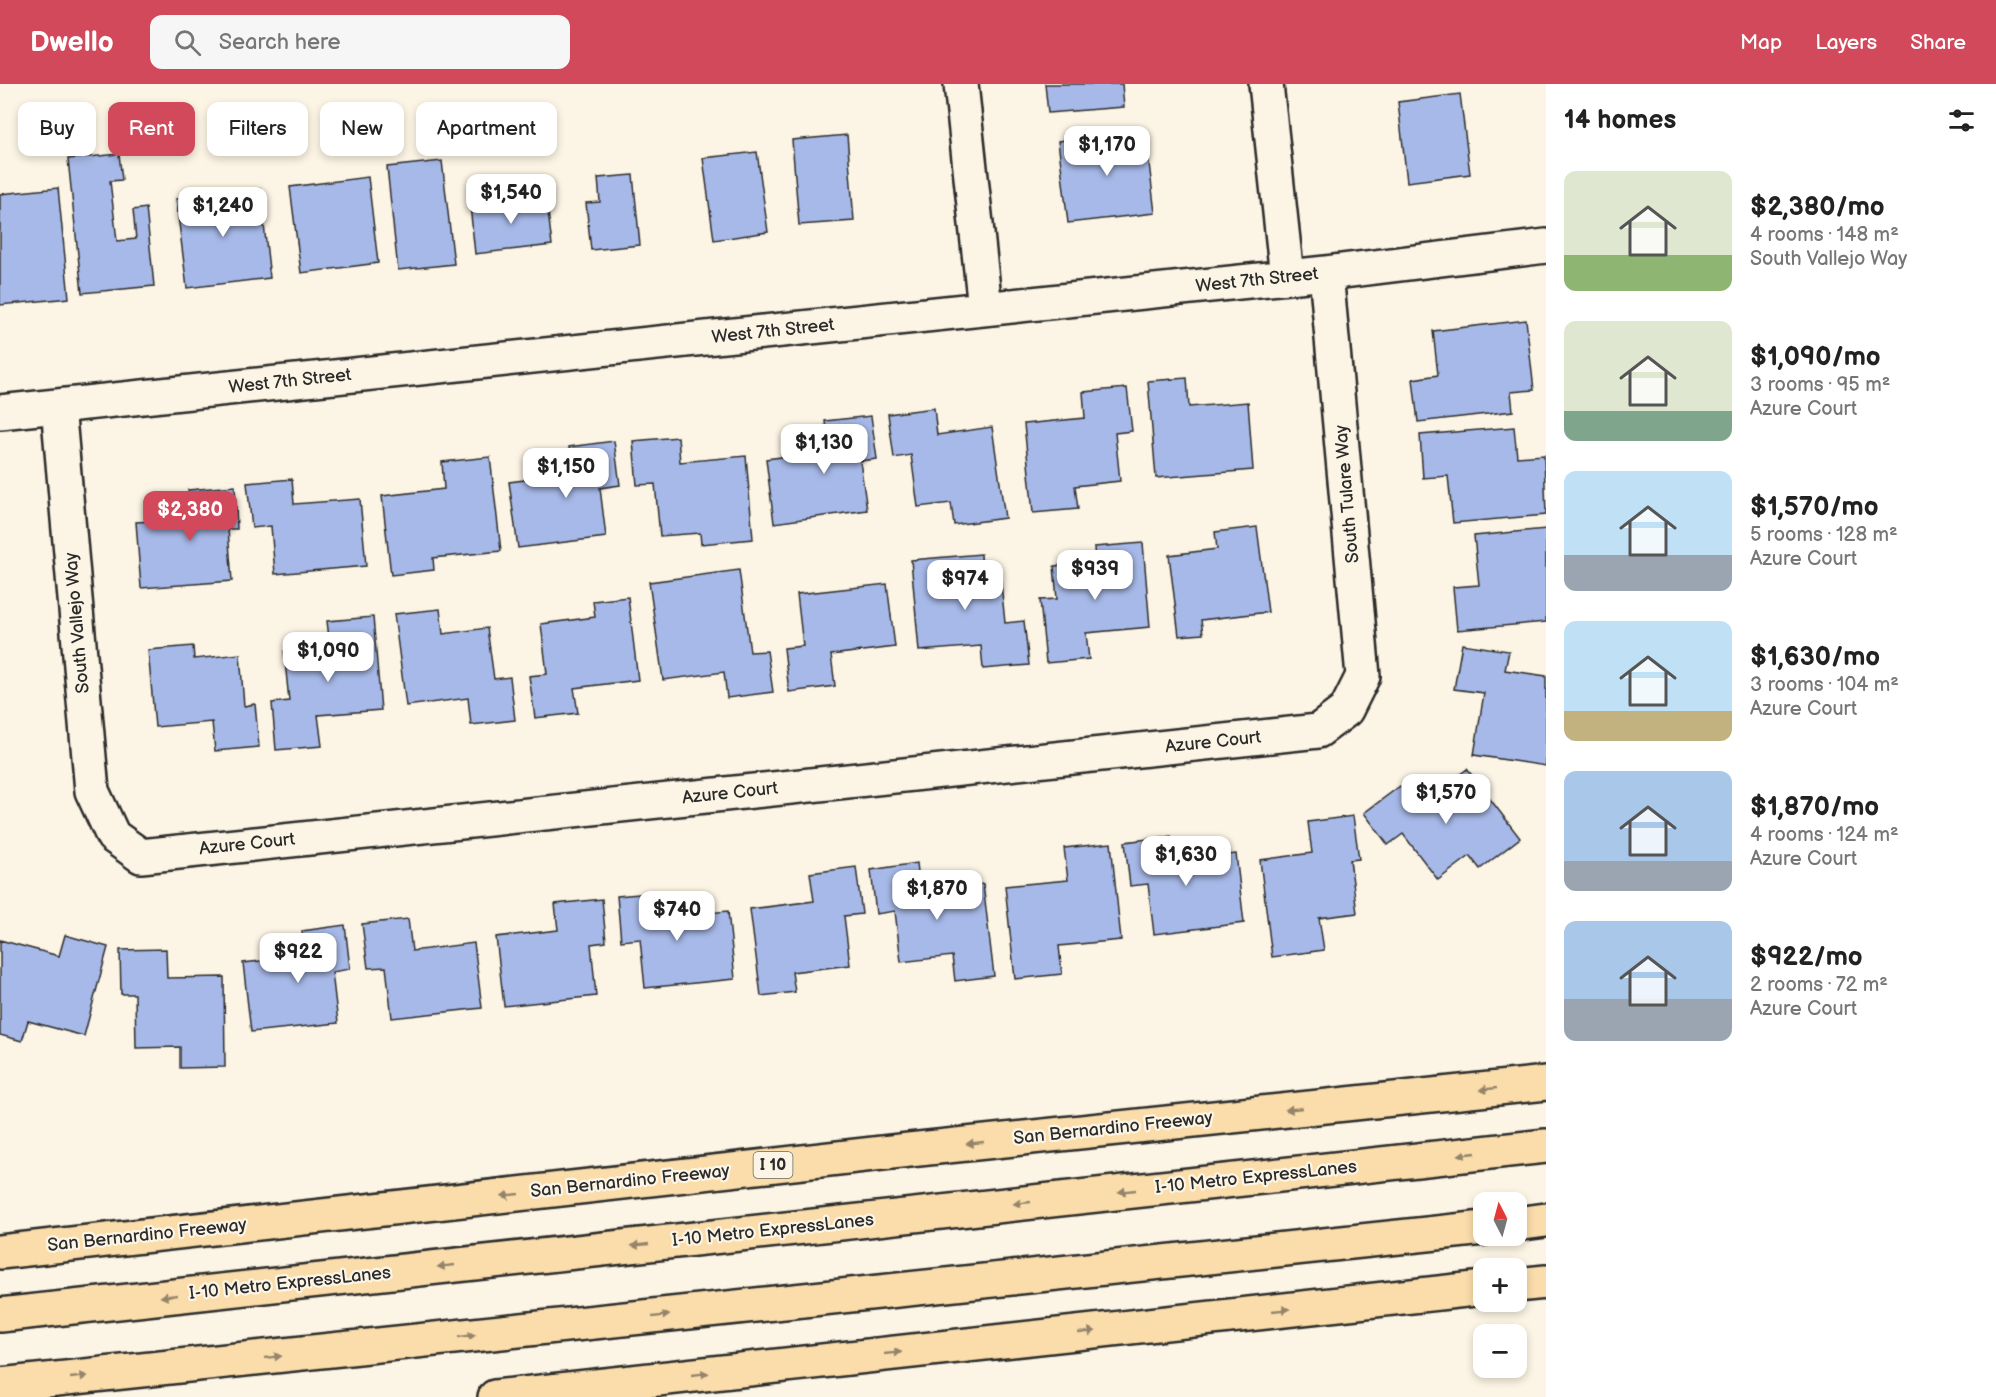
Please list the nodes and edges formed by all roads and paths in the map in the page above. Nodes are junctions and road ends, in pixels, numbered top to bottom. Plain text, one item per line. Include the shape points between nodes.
1 (961, 84) edge
2 (1266, 84) edge
3 (1546, 246) edge
4 (1326, 273) junction
5 (1287, 277) junction
6 (985, 308) junction
7 (58, 406) junction
8 (0, 412) edge
9 (1346, 710) joint
10 (113, 836) joint
11 (1546, 1083) edge
12 (1546, 1146) edge
13 (1546, 1220) edge
14 (1527, 1223) edge
15 (1473, 1229) edge
16 (0, 1252) edge
17 (1546, 1282) edge
18 (1527, 1284) edge
19 (1473, 1289) edge
20 (0, 1315) edge
21 (0, 1385) edge
22 (495, 1397) edge

1 - 6 street
2 - 5 street
3 - 4 street, West 7th Street
4 - 5 street, West 7th Street
4 - 9 street, South Tulare Way via 1364,676
5 - 6 street, West 7th Street
6 - 7 street, West 7th Street
7 - 8 street, West 7th Street
7 - 10 street, South Vallejo Way via 92,792
9 - 10 street, Azure Court via 1318,731 141,856
11 -> 16 highway, San Bernardino Freeway / I 10 via 920,1148
12 -> 20 highway, I-10 Metro ExpressLanes
13 - 14 highway
21 -> 15 highway
17 - 18 highway
22 -> 19 highway

